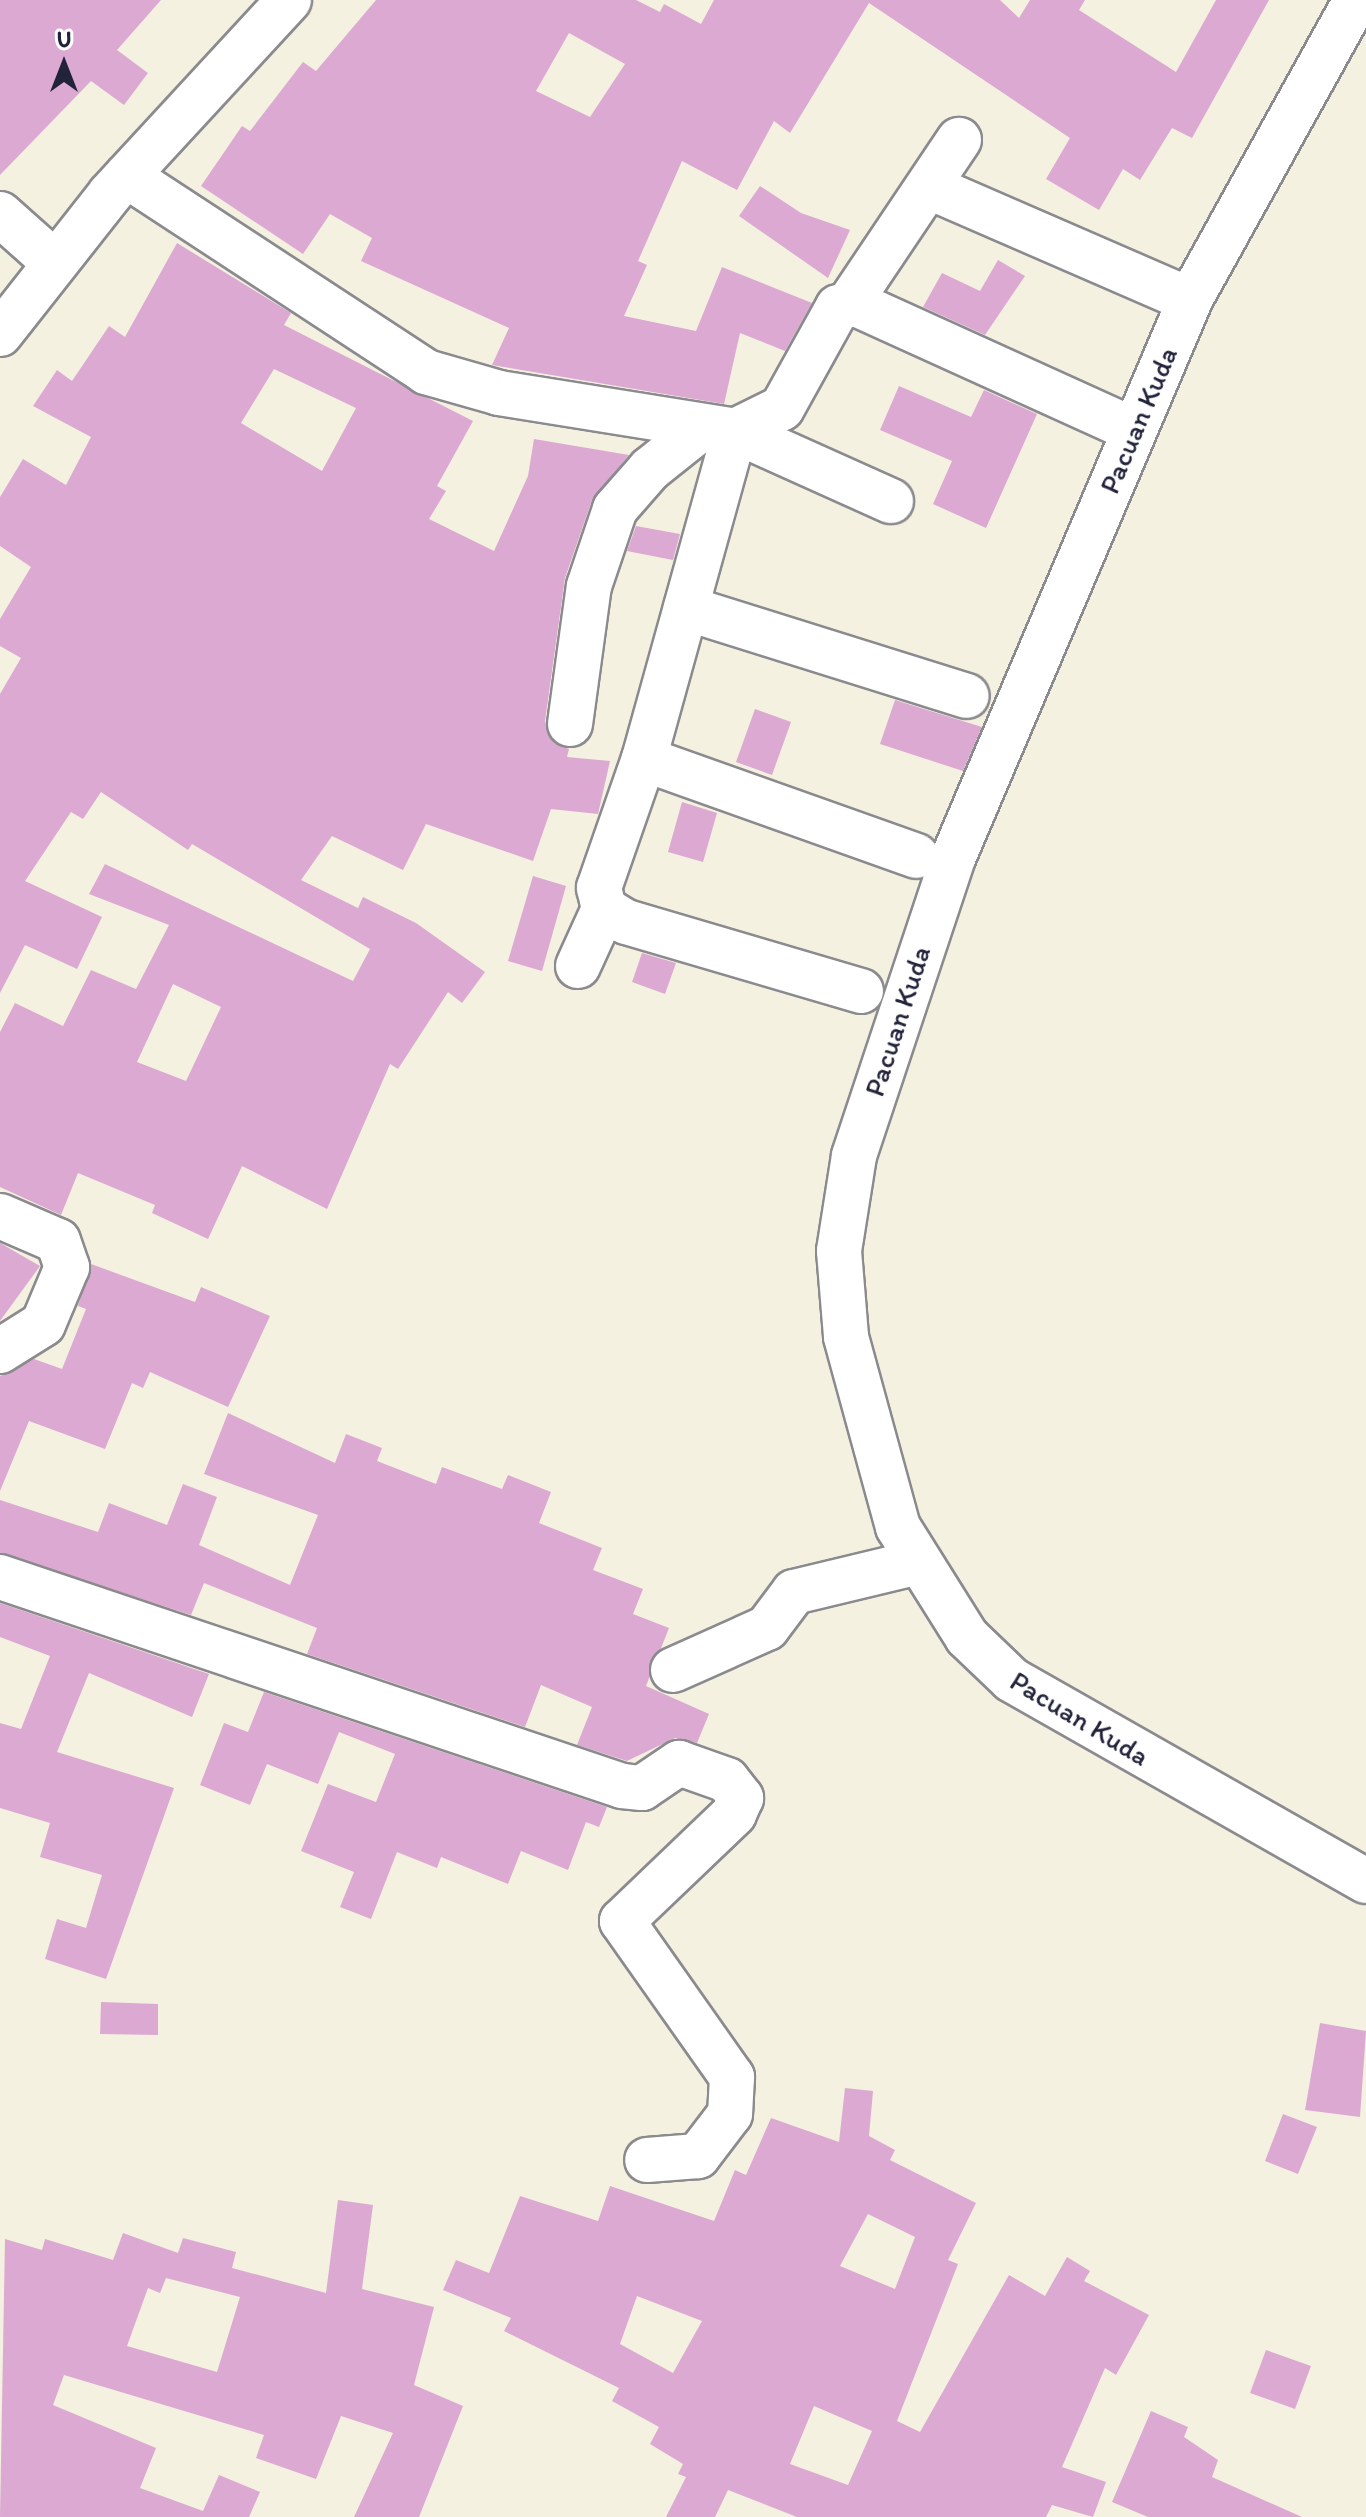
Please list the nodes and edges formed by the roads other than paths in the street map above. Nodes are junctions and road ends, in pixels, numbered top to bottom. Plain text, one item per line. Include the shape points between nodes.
1 (289, 0) edge
2 (1356, 0) edge
3 (959, 140) dead end
4 (127, 176) junction
5 (932, 188) junction
6 (0, 214) edge
7 (55, 263) junction
8 (1190, 300) junction
9 (848, 305) junction
10 (0, 334) edge
11 (1131, 429) junction
12 (717, 431) junction
13 (891, 501) dead end
14 (686, 608) junction
15 (966, 696) dead end
16 (570, 724) dead end
17 (644, 759) junction
18 (916, 856) dead end
19 (604, 909) junction
20 (578, 966) dead end
21 (861, 991) dead end
22 (0, 1216) edge
23 (0, 1351) edge
24 (915, 1563) junction
25 (0, 1577) edge
26 (673, 1670) dead end
27 (1366, 1881) edge
28 (647, 2160) dead end

1 - 4 street
2 - 8 street, Pacuan Kuda
3 - 5 street
4 - 7 street
4 - 12 street via 426,372
5 - 8 street
5 - 9 street
6 - 7 street
7 - 10 street
8 - 11 street, Pacuan Kuda
9 - 11 street via 881,313
9 - 12 street via 838,307 821,332 782,408
11 - 24 street, Pacuan Kuda via 953,858 854,1156 839,1251 846,1337 898,1527
12 - 13 street
12 - 14 street
12 - 16 street via 615,509 589,586
14 - 15 street
14 - 17 street
17 - 18 street
17 - 19 street via 599,888
19 - 20 street
19 - 21 street via 626,922
22 - 23 street via 58,1241 67,1267 43,1324
24 - 26 street via 794,1592 767,1628
24 - 27 street, Pacuan Kuda via 967,1637 1012,1680
25 - 28 street via 622,1786 642,1788 679,1763 727,1780 741,1798 734,1814 622,1921 732,2077 730,2114 698,2156

